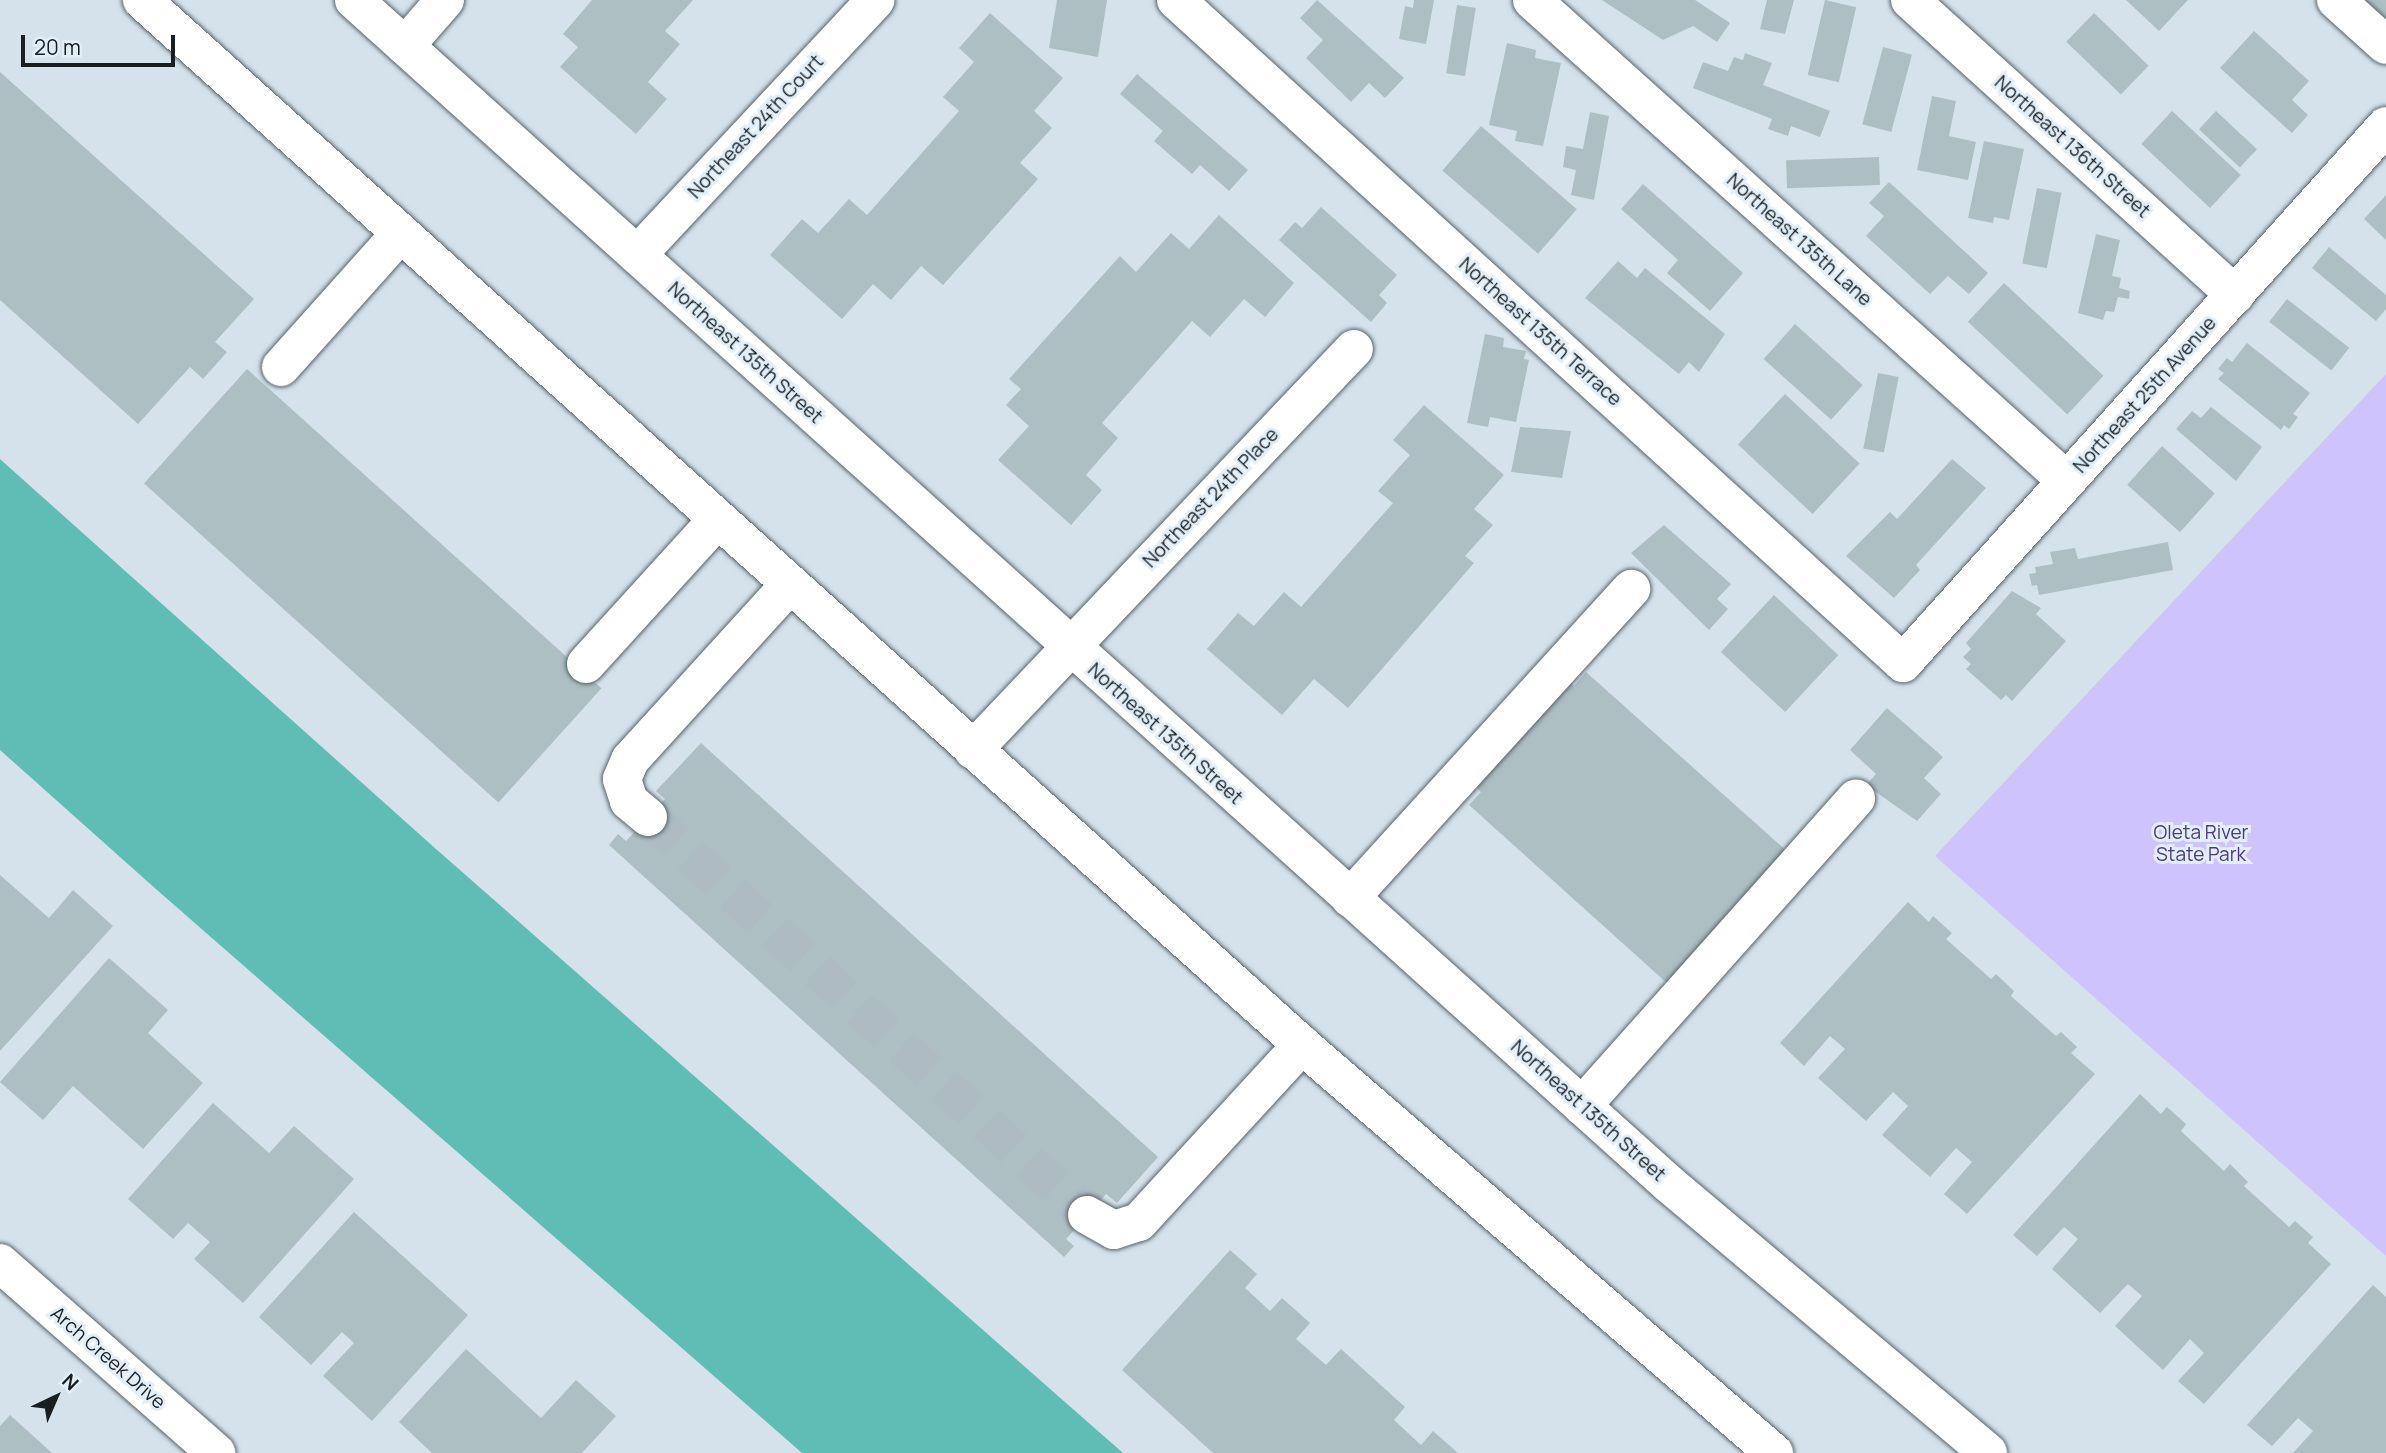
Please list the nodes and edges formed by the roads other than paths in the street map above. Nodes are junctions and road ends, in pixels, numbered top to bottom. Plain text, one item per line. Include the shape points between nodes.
1 (142, 0) edge
2 (354, 0) edge
3 (445, 0) edge
4 (876, 0) edge
5 (1176, 0) edge
6 (1532, 0) edge
7 (1910, 0) edge
8 (2336, 0) edge
9 (2386, 45) edge
10 (405, 46) junction
11 (2386, 126) edge
12 (400, 234) junction
13 (637, 255) junction
14 (2235, 295) junction
15 (1354, 349) dead end
16 (281, 368) dead end
17 (2067, 481) junction
18 (717, 520) junction
19 (789, 585) junction
20 (1631, 589) dead end
21 (1068, 647) junction
22 (1903, 663) joint
23 (586, 664) dead end
24 (973, 750) junction
25 (1856, 798) dead end
26 (648, 817) tunnel mouth
27 (1350, 898) junction
28 (1303, 1045) junction
29 (1582, 1106) junction
30 (1087, 1216) tunnel mouth
31 (0, 1263) edge
32 (216, 1453) edge
33 (1774, 1453) edge
34 (1989, 1453) edge

1 - 12 street
2 - 10 street, Northeast 135th Street
3 - 10 street
4 - 13 street, Northeast 24th Court
5 - 22 street, Northeast 135th Terrace
6 - 17 street, Northeast 135th Lane
7 - 14 street, Northeast 136th Street
8 - 9 street
10 - 13 street, Northeast 135th Street
11 - 14 street, Northeast 25th Avenue
12 - 16 street
12 - 18 street
13 - 21 street, Northeast 135th Street
14 - 17 street, Northeast 25th Avenue
15 - 21 street, Northeast 24th Place
17 - 22 street, Northeast 25th Avenue
18 - 19 street
18 - 23 street
19 - 24 street
19 - 26 street via 630,760 622,779 629,801
20 - 27 street
21 - 24 street, Northeast 24th Place
21 - 27 street, Northeast 135th Street
24 - 28 street
25 - 29 street
27 - 29 street, Northeast 135th Street
28 - 30 street via 1139,1222 1114,1230
28 - 33 street
29 - 34 street, Northeast 135th Street via 1859,1349
31 - 32 street, Arch Creek Drive

